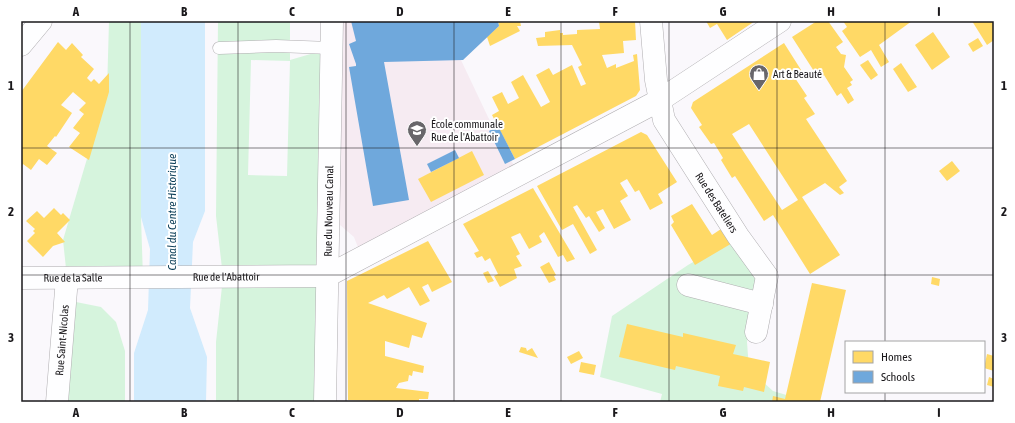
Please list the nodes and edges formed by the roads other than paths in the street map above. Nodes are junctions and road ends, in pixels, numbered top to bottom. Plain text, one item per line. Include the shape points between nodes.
1 (41, 21) edge
2 (332, 21) edge
3 (651, 21) edge
4 (780, 21) edge
5 (21, 45) edge
6 (219, 48) dead end
7 (331, 48) junction
8 (660, 100) junction
9 (327, 276) junction
10 (21, 278) edge
11 (67, 278) junction
12 (125, 278) joint
13 (688, 285) dead end
14 (762, 304) junction
15 (756, 332) dead end
16 (57, 402) edge
17 (325, 402) edge

1 - 5 street
2 - 7 street, Rue du Nouveau Canal
3 - 8 street, Rue des Bateliers
4 - 8 street
6 - 7 lane
7 - 9 street, Rue du Nouveau Canal
8 - 9 street
8 - 14 street, Rue des Bateliers via 664,120 670,132 767,276
9 - 12 street, Rue de l'Abattoir
9 - 17 street, Rue du Nouveau Canal
10 - 11 street, Rue de la Salle
11 - 12 street, Rue de la Salle
11 - 16 street, Rue Saint-Nicolas
13 - 14 street
14 - 15 street, Rue des Bateliers

